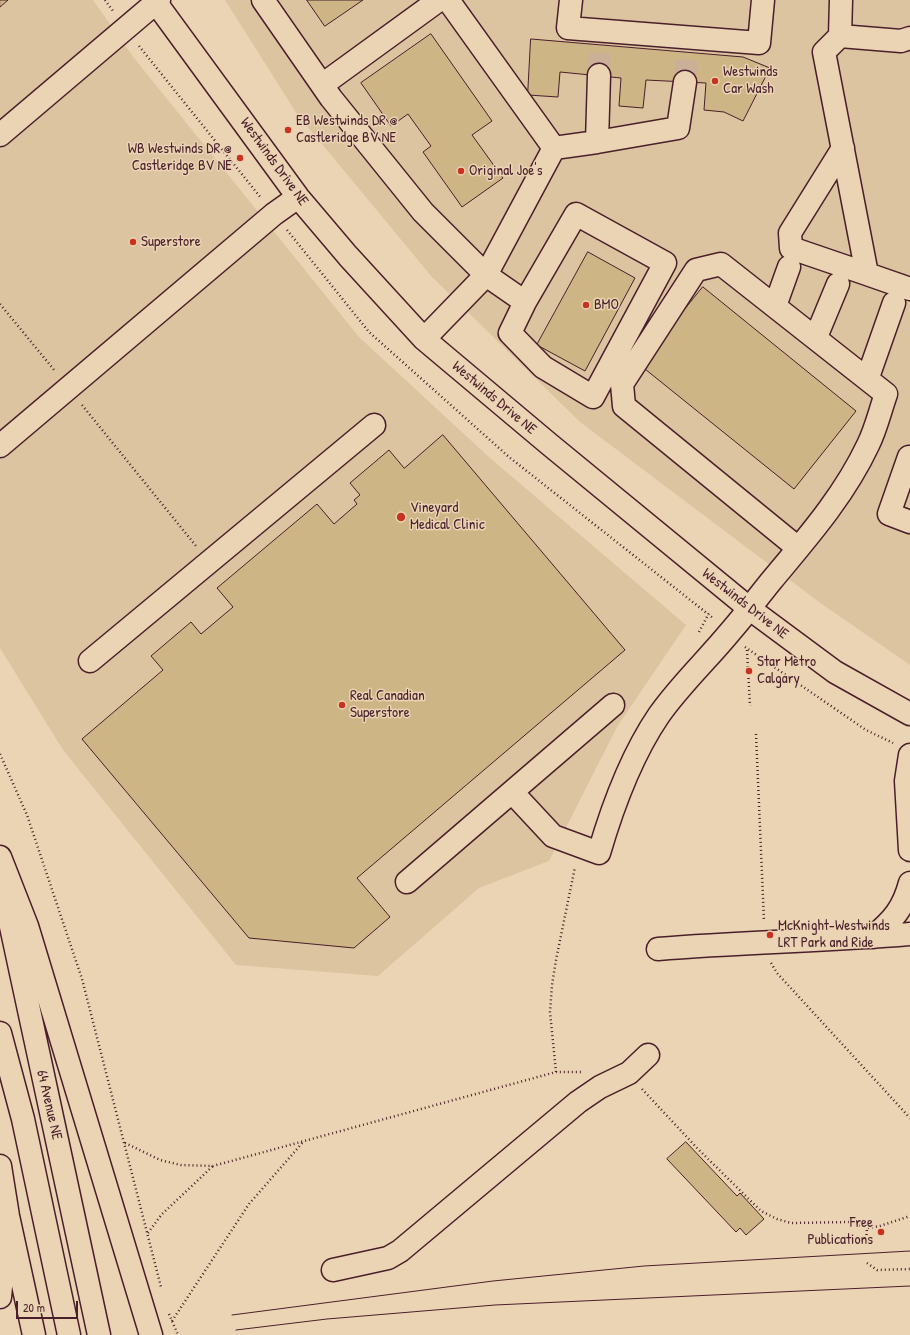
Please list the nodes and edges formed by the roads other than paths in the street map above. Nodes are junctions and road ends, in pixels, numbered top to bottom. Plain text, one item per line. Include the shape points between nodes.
1 (156, 0) edge
2 (263, 0) edge
3 (439, 0) edge
4 (448, 0) edge
5 (571, 0) edge
6 (763, 0) edge
7 (841, 0) edge
8 (840, 36) junction
9 (910, 38) edge
10 (599, 76) tunnel mouth
11 (686, 82) tunnel mouth
12 (322, 85) junction
13 (0, 135) edge
14 (597, 142) junction
15 (554, 148) junction
16 (843, 148) junction
17 (298, 197) junction
18 (789, 267) dead end
19 (867, 274) junction
20 (486, 275) junction
21 (838, 284) dead end
22 (910, 289) edge
23 (525, 302) junction
24 (894, 303) dead end
25 (775, 306) junction
26 (816, 337) junction
27 (424, 339) junction
28 (868, 378) junction
29 (374, 425) dead end
30 (0, 446) edge
31 (909, 457) dead end
32 (910, 522) edge
33 (798, 548) junction
34 (750, 609) junction
35 (90, 661) dead end
36 (613, 705) dead end
37 (910, 714) edge
38 (910, 755) edge
39 (512, 792) junction
40 (910, 850) edge
41 (0, 857) edge
42 (0, 875) edge
43 (407, 882) dead end
44 (910, 883) edge
45 (910, 934) edge
46 (873, 937) junction
47 (658, 949) dead end
48 (0, 1032) edge
49 (648, 1055) dead end
50 (0, 1166) edge
51 (8, 1216) junction
52 (333, 1270) dead end
53 (0, 1297) edge
54 (34, 1335) edge
55 (69, 1335) edge
56 (99, 1335) edge
57 (151, 1335) edge

1 - 13 main road
1 - 17 main road, Westwinds Drive NE
2 - 12 main road
3 - 12 main road
4 - 15 main road
5 - 6 main road via 568,28 600,38 688,45 759,43
7 - 8 main road
8 - 9 main road via 901,41
8 - 16 main road via 824,52
10 - 14 main road
11 - 14 main road via 678,128
12 - 20 main road via 423,212
14 - 15 main road
15 - 20 main road
16 - 19 main road
16 - 19 main road via 790,233 791,248
17 - 27 main road, Westwinds Drive NE
17 - 30 main road via 274,214
18 - 25 main road
19 - 22 main road
20 - 23 main road
20 - 27 main road
21 - 26 main road
23 - 23 main road via 576,214 665,263 593,396 543,367 510,334
24 - 28 main road
25 - 26 main road
25 - 33 main road via 721,264 696,270 622,384 624,406
26 - 28 main road
27 - 34 main road, Westwinds Drive NE
28 - 33 main road via 886,394 869,444 838,499
29 - 35 main road
31 - 32 main road via 889,514
33 - 34 main road
34 - 37 main road, Westwinds Drive NE via 835,672
34 - 39 main road via 686,680 640,746 623,783 599,852 553,836
36 - 39 main road
38 - 40 main road via 906,781
39 - 43 main road
41 - 57 main road via 27,926
42 - 56 main road, 64 Avenue NE
44 - 46 main road via 907,896 898,912
45 - 46 main road
46 - 47 main road via 766,944 728,943
48 - 55 main road via 23,1119
49 - 52 main road via 629,1073 600,1087 578,1102 400,1251 388,1258
50 - 51 main road
51 - 53 main road
51 - 54 main road

